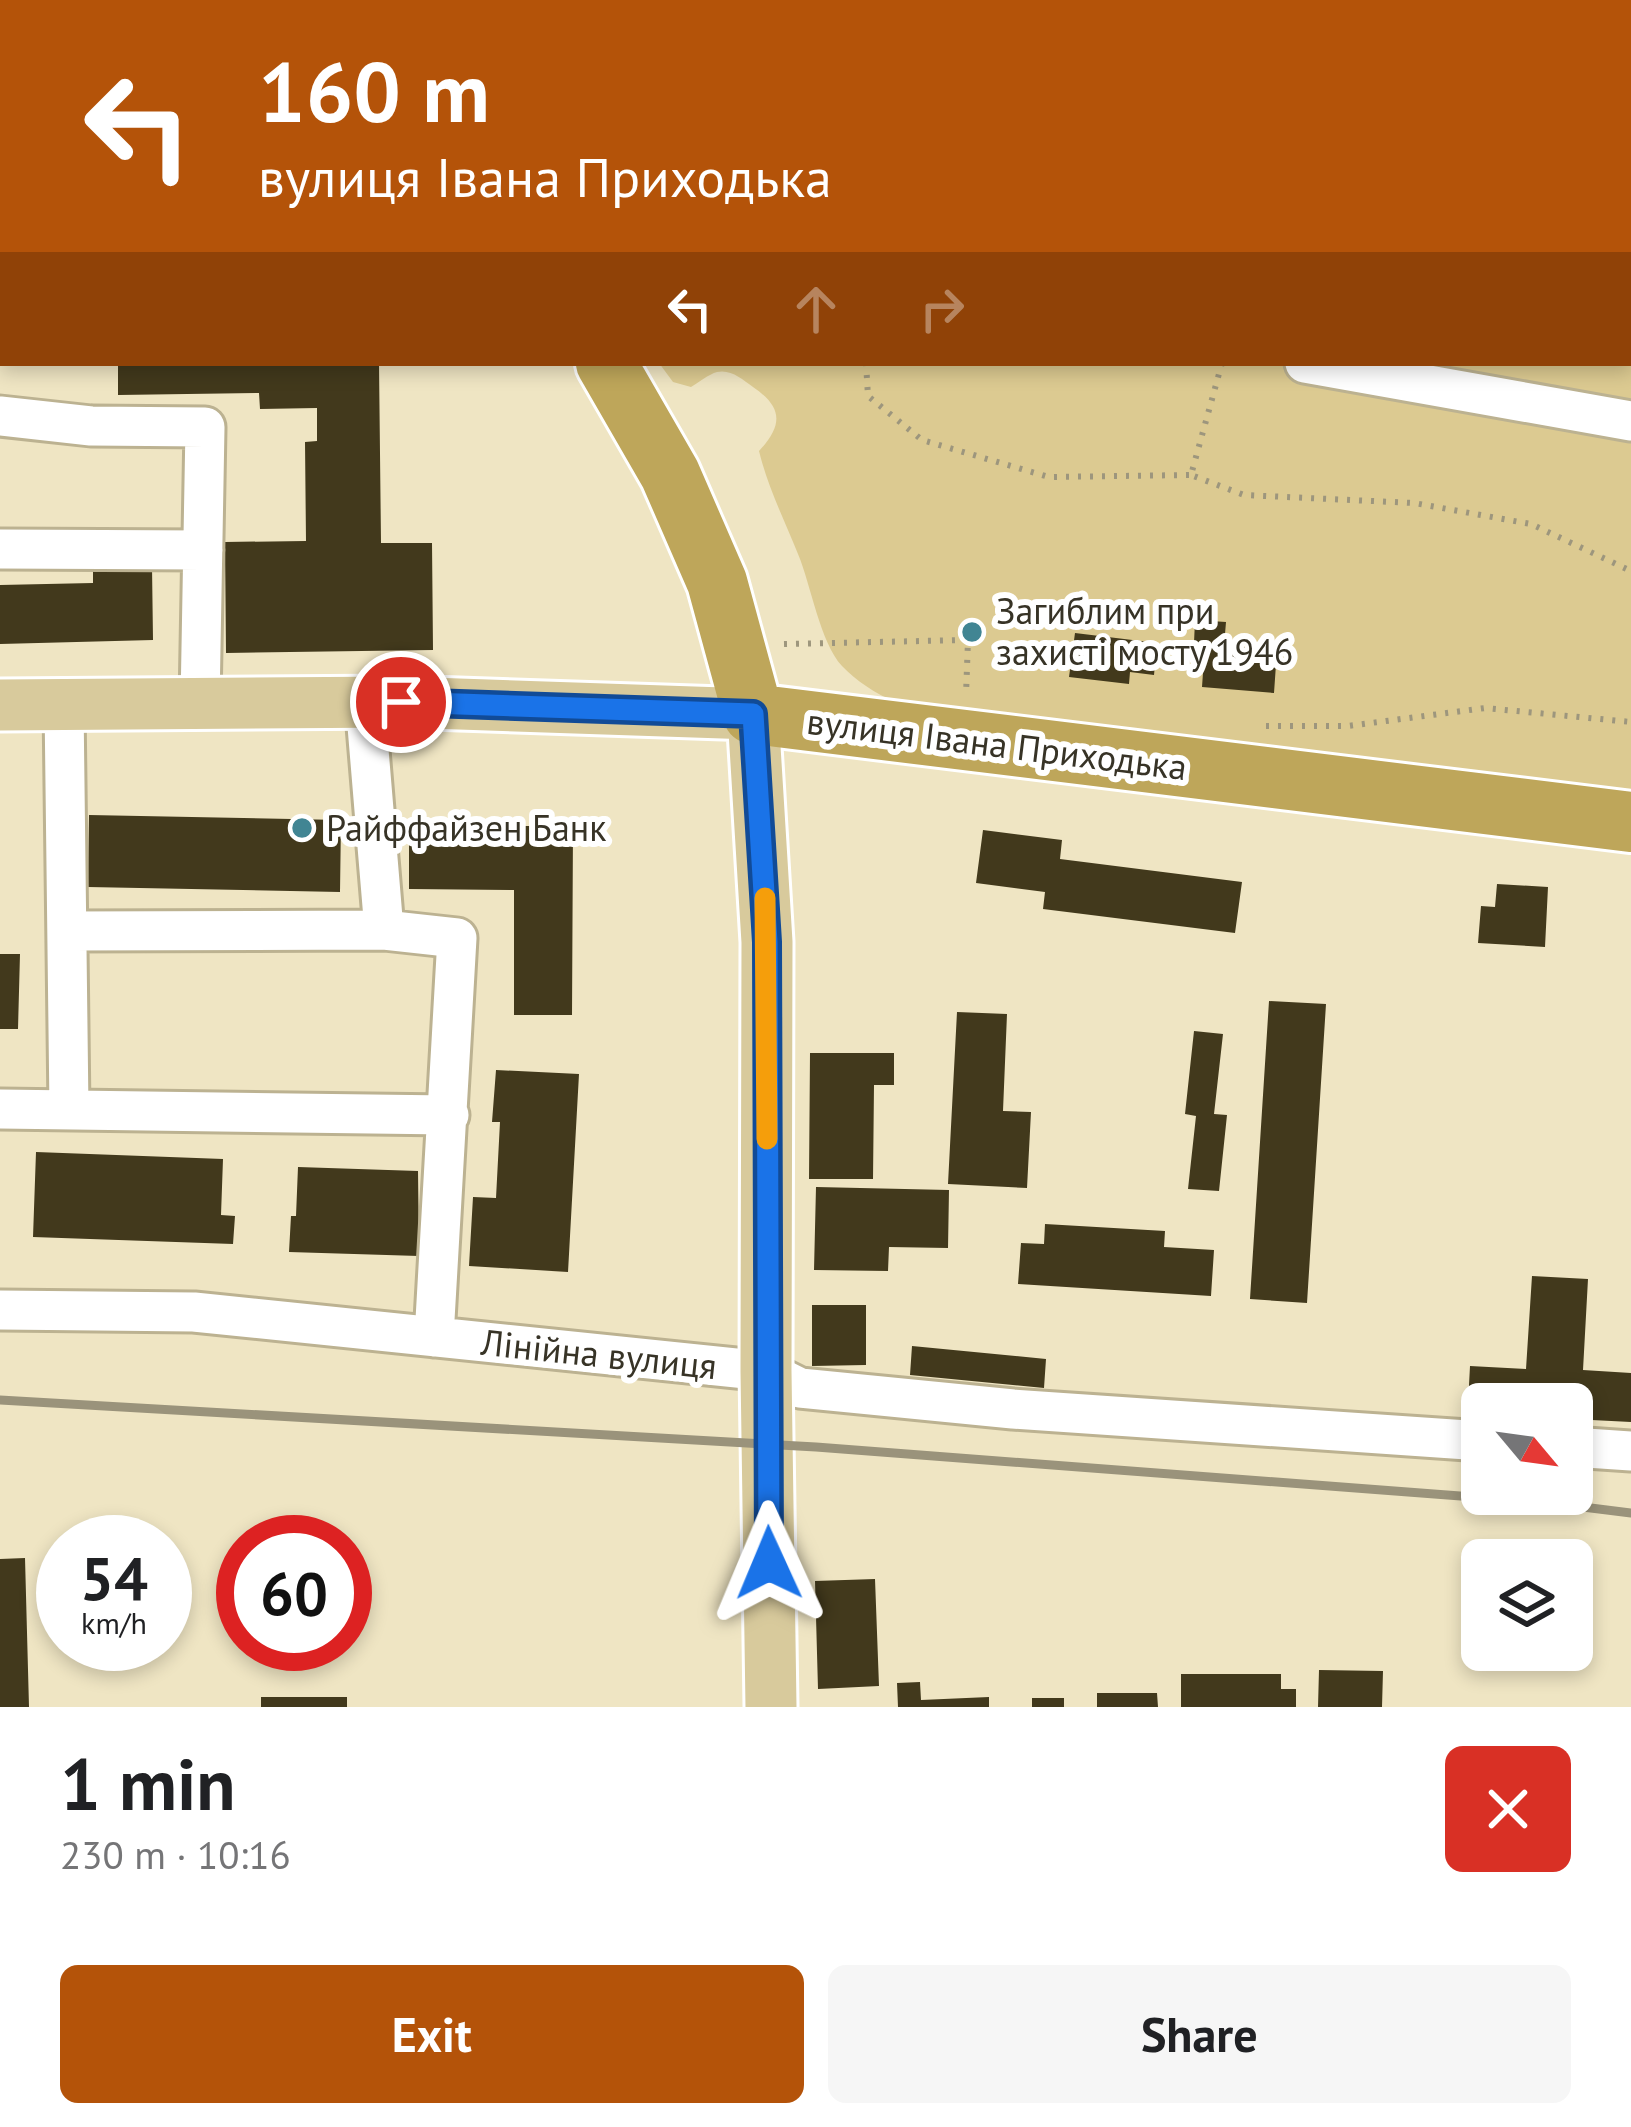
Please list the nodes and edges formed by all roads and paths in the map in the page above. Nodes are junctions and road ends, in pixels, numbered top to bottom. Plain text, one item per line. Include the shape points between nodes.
1 (608, 366) edge
2 (866, 366) edge
3 (1221, 366) edge
4 (1322, 366) edge
5 (0, 416) edge
6 (1631, 421) edge
7 (1191, 475) junction
8 (0, 550) edge
9 (203, 550) junction
10 (1631, 571) edge
11 (732, 645) junction
12 (965, 700) dead end
13 (365, 701) junction
14 (200, 703) junction
15 (64, 704) junction
16 (0, 705) edge
17 (753, 714) junction
18 (1631, 722) edge
19 (1262, 726) dead end
20 (1631, 821) edge
21 (384, 930) junction
22 (67, 931) junction
23 (0, 1108) edge
24 (69, 1110) junction
25 (448, 1115) junction
26 (0, 1310) edge
27 (434, 1336) junction
28 (766, 1371) junction
29 (1461, 1440) edge
30 (1593, 1448) edge
31 (1631, 1451) edge
32 (771, 1707) edge

1 - 11 highway via 670,474 717,582
2 - 7 path via 868,396 922,440 1049,477
3 - 7 path
4 - 6 street
5 - 9 street via 205,427
7 - 10 path via 1244,495 1414,502 1531,524
8 - 9 street
9 - 14 street
11 - 12 path via 968,640
11 - 17 highway
13 - 14 main road, вулиця Івана Приходька
13 - 17 main road, вулиця Івана Приходька
13 - 21 street
14 - 15 main road, вулиця Івана Приходька
15 - 16 main road, вулиця Івана Приходька
15 - 22 street
17 - 20 highway, вулиця Івана Приходька
17 - 28 main road via 767,942
18 - 19 path via 1485,708 1348,726
21 - 22 street
21 - 25 street via 457,938
22 - 24 street
23 - 24 street
24 - 25 street
25 - 27 street
26 - 27 street, Лінійна вулиця via 194,1312
27 - 28 street, Лінійна вулиця
28 - 29 street, Лінійна вулиця via 800,1388
28 - 32 main road
30 - 31 street

